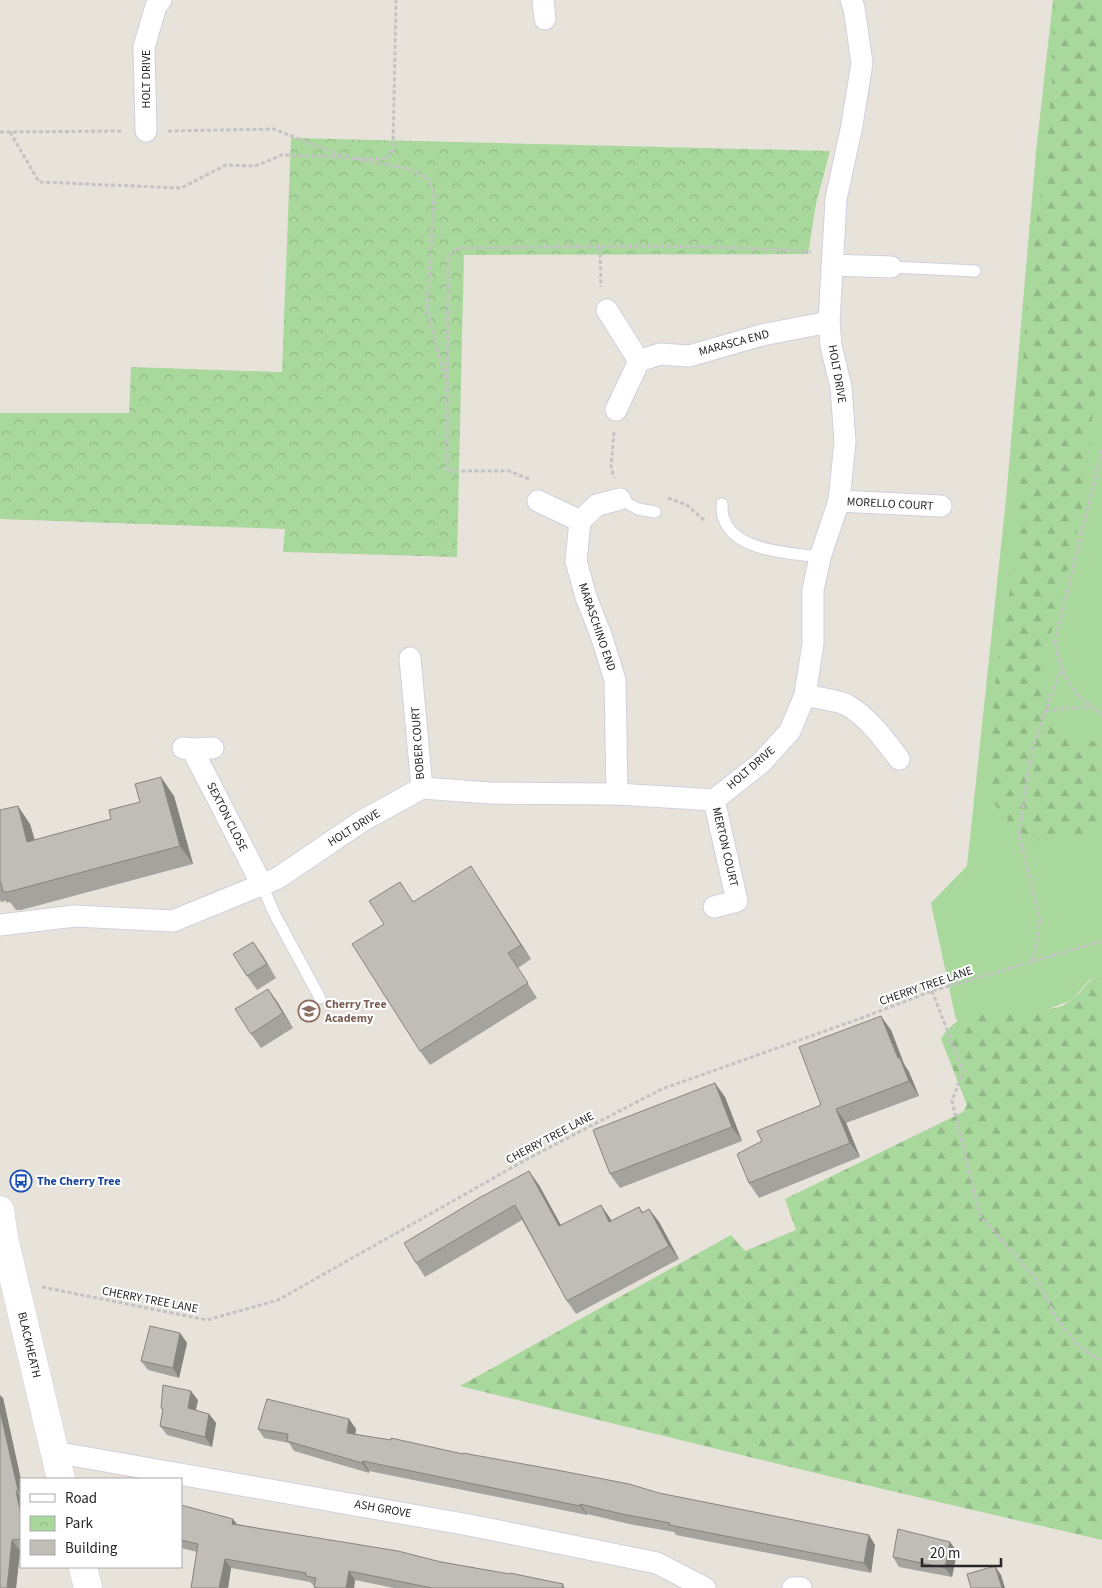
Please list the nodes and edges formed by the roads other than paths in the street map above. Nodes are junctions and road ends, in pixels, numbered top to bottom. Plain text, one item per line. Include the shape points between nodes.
1 (161, 0) edge
2 (851, 0) edge
3 (146, 131) road end
4 (832, 259) junction
5 (891, 267) joint
6 (975, 270) dead end
7 (607, 310) road end
8 (829, 322) junction
9 (639, 361) junction
10 (616, 410) road end
11 (620, 499) joint
12 (538, 501) road end
13 (839, 501) junction
14 (722, 504) dead end
15 (941, 506) dead end
16 (655, 512) dead end
17 (580, 520) junction
18 (820, 557) junction
19 (410, 658) dead end
20 (805, 695) junction
21 (196, 748) dead end
22 (899, 759) dead end
23 (422, 788) junction
24 (617, 794) junction
25 (714, 800) junction
26 (262, 885) junction
27 (714, 907) dead end
28 (0, 925) edge
29 (320, 998) dead end
30 (0, 1210) edge
31 (54, 1452) junction
32 (61, 1478) edge
33 (83, 1568) edge
34 (88, 1588) edge
35 (704, 1588) edge
36 (793, 1588) edge
37 (801, 1588) edge

1 - 3 street, HOLT DRIVE via 156,6 144,48
2 - 4 street, HOLT DRIVE via 862,63 836,199
4 - 5 street
4 - 8 street, HOLT DRIVE
5 - 6 lane
7 - 9 street
8 - 9 street, MARASCA END via 762,335 689,356 660,354
8 - 13 street, HOLT DRIVE via 841,387 845,442
9 - 10 street
11 - 16 lane via 638,509
11 - 17 street via 597,505
12 - 17 street
13 - 15 street, MORELLO COURT
13 - 18 street, HOLT DRIVE
14 - 18 lane via 724,520 734,534 752,545
17 - 24 street, MARASCHINO END via 576,561 615,680
18 - 20 street, HOLT DRIVE via 813,590 813,644
19 - 23 street, BOBER COURT via 419,695
20 - 22 street via 846,704 877,731
20 - 25 street, HOLT DRIVE via 790,731 761,763
21 - 26 street, SEXTON CLOSE
23 - 24 street via 490,793
23 - 26 street, HOLT DRIVE via 362,821 278,878
24 - 25 street
25 - 27 street, MERTON COURT via 737,901
26 - 28 street, HOLT DRIVE via 173,921 75,916
26 - 29 lane
30 - 31 main road, BLACKHEATH
31 - 32 main road, BLACKHEATH
31 - 35 street, ASH GROVE via 469,1525 657,1563
33 - 34 main road
36 - 37 street

